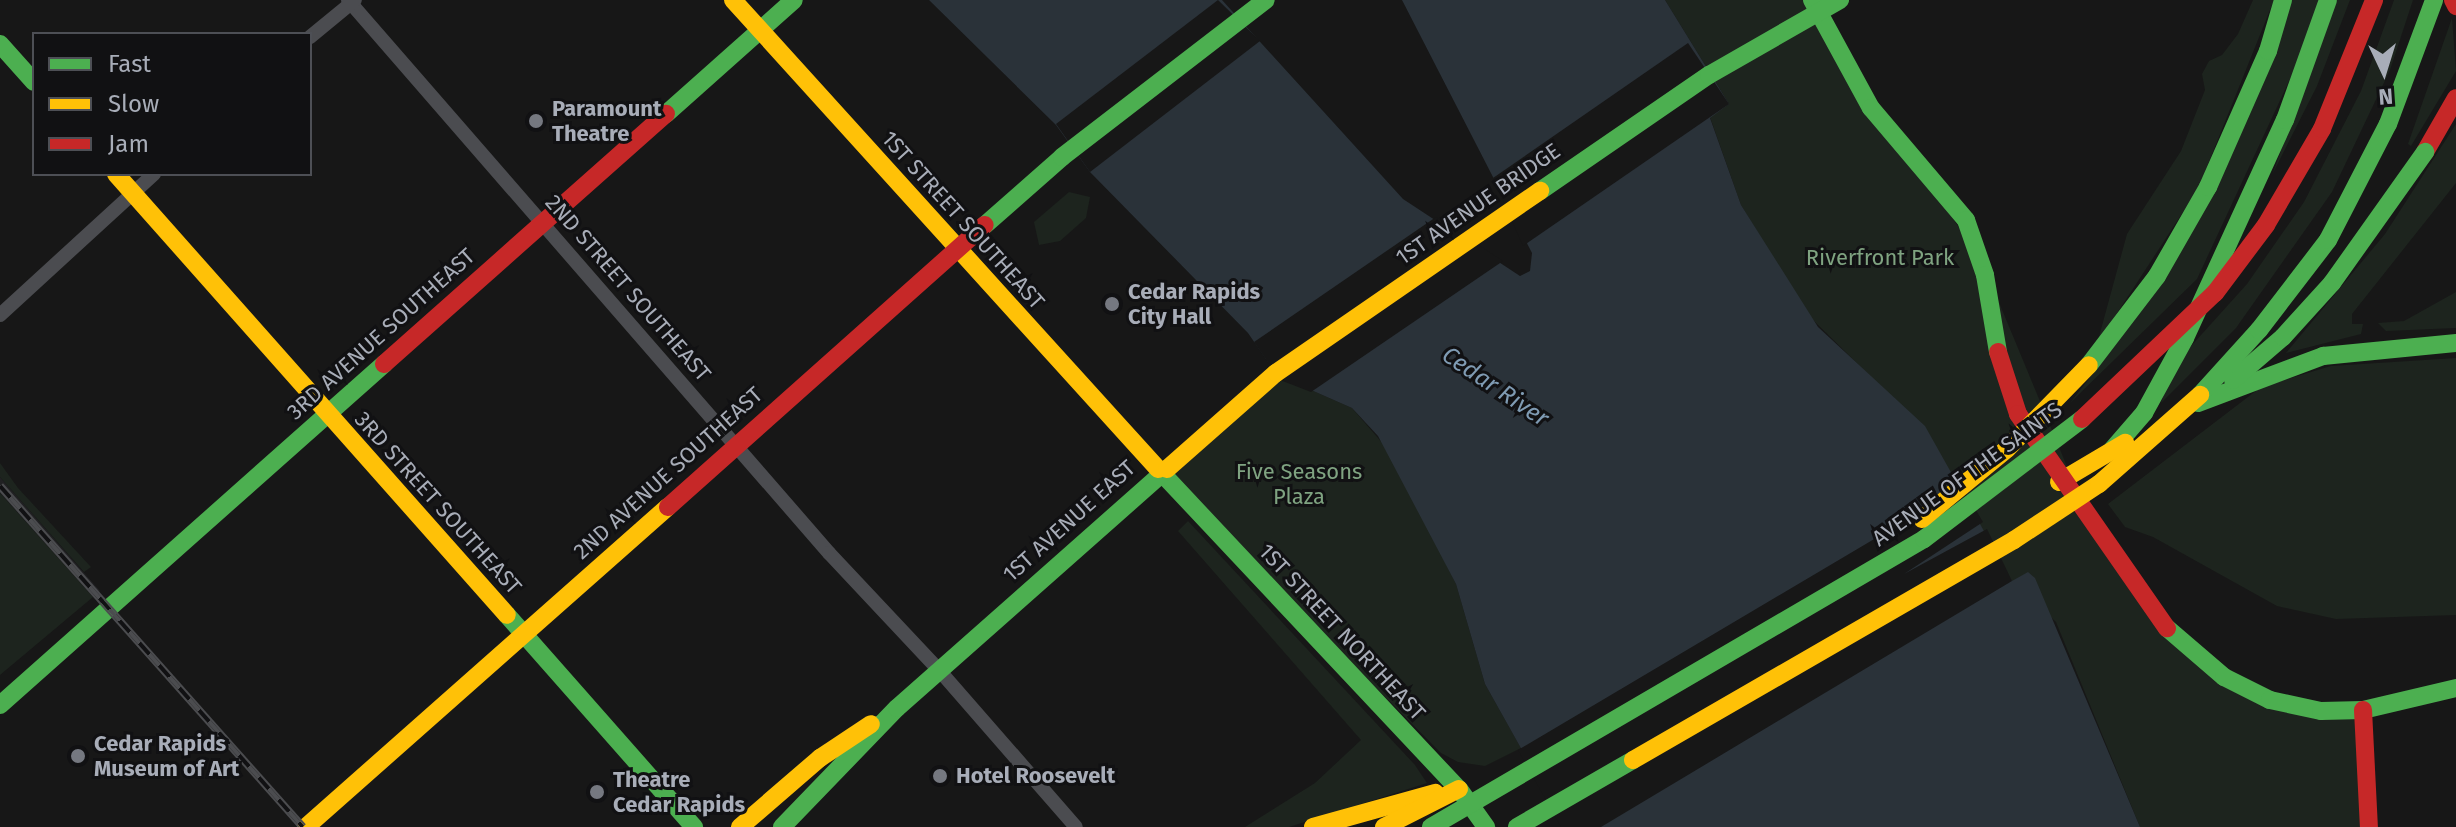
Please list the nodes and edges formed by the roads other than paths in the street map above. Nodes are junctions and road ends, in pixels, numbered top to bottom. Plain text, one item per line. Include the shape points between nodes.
1 (733, 0) edge
2 (794, 0) edge
3 (1266, 0) edge
4 (1840, 0) edge
5 (2283, 0) edge
6 (2374, 0) edge
7 (2434, 0) edge
8 (2453, 0) edge
9 (351, 1) edge
10 (1815, 6) edge
11 (2456, 6) edge
12 (2325, 9) edge
13 (759, 30) junction
14 (312, 35) edge
15 (0, 44) edge
16 (32, 80) edge
17 (2456, 98) edge
18 (118, 176) edge
19 (152, 176) edge
20 (133, 193) junction
21 (543, 223) junction
22 (957, 249) junction
23 (19, 294) junction
24 (0, 306) edge
25 (0, 315) edge
26 (2456, 343) edge
27 (1276, 373) joint
28 (327, 414) junction
29 (2180, 417) junction
30 (735, 446) junction
31 (2112, 450) junction
32 (1160, 471) junction
33 (2059, 482) junction
34 (1796, 616) junction
35 (523, 634) junction
36 (939, 670) junction
37 (2456, 688) edge
38 (0, 705) edge
39 (897, 708) junction
40 (2363, 710) junction
41 (1633, 760) junction
42 (1459, 789) junction
43 (306, 827) edge
44 (694, 827) edge
45 (740, 827) edge
46 (782, 827) edge
47 (1076, 827) edge
48 (1313, 827) edge
49 (1384, 827) edge
50 (1431, 827) edge
51 (1486, 827) edge
52 (1517, 827) edge
53 (1548, 827) edge
54 (2369, 827) edge

1 - 13 main road, 1ST STREET SOUTHEAST
2 - 13 main road, 3RD AVENUE SOUTHEAST
3 - 22 main road, 2ND AVENUE SOUTHEAST via 1068,153
4 - 10 main road, 1ST AVENUE BRIDGE
5 - 34 main road, bridge via 2268,51 2208,187 2157,276 2089,365 1978,476
6 - 34 main road, AVENUE OF THE SAINTS, bridge via 2322,129 2296,176 2240,261 2169,343 2019,472 1924,539
7 - 29 main road, bridge via 2388,124 2328,240 2259,330
8 - 11 main road
9 - 14 street
9 - 21 street, 2ND STREET SOUTHEAST
10 - 27 main road, 1ST AVENUE BRIDGE
10 - 33 main road via 1871,108 1966,220 1985,275 2010,395
12 - 31 main road via 2279,135 2185,338 2144,413
13 - 21 main road, 3RD AVENUE SOUTHEAST
13 - 22 main road, 1ST STREET SOUTHEAST
15 - 16 main road
17 - 29 main road, bridge via 2386,211 2332,283 2262,357
18 - 20 main road, 3RD STREET SOUTHEAST
19 - 20 street
20 - 23 street
20 - 28 main road, 3RD STREET SOUTHEAST
21 - 28 main road, 3RD AVENUE SOUTHEAST
21 - 30 street, 2ND STREET SOUTHEAST
22 - 30 main road, 2ND AVENUE SOUTHEAST
22 - 32 main road, 1ST STREET SOUTHEAST
23 - 24 street
23 - 25 street
26 - 31 main road via 2346,351 2301,362 2234,386
27 - 32 main road, 1ST AVENUE EAST
28 - 35 main road, 3RD STREET SOUTHEAST
28 - 38 main road, 3RD AVENUE SOUTHEAST
29 - 41 main road, bridge via 2099,484 2014,540
30 - 35 main road, 2ND AVENUE SOUTHEAST
30 - 36 street, 2ND STREET SOUTHEAST
31 - 33 main road
32 - 36 main road, 1ST AVENUE EAST
32 - 42 main road, 1ST STREET NORTHEAST
33 - 40 main road via 2126,580 2188,651 2270,700 2321,711
34 - 50 main road, AVENUE OF THE SAINTS, bridge
35 - 43 main road, 2ND AVENUE SOUTHEAST
35 - 44 main road, 3RD STREET SOUTHEAST
36 - 39 main road, 1ST AVENUE EAST
36 - 47 street, 2ND STREET SOUTHEAST
37 - 40 main road
39 - 45 main road, 1ST AVENUE EAST via 820,758
39 - 46 main road, 1ST AVENUE EAST
40 - 54 main road
41 - 52 main road
41 - 53 main road
42 - 48 main road
42 - 49 main road
42 - 51 main road, 1ST STREET NORTHEAST

